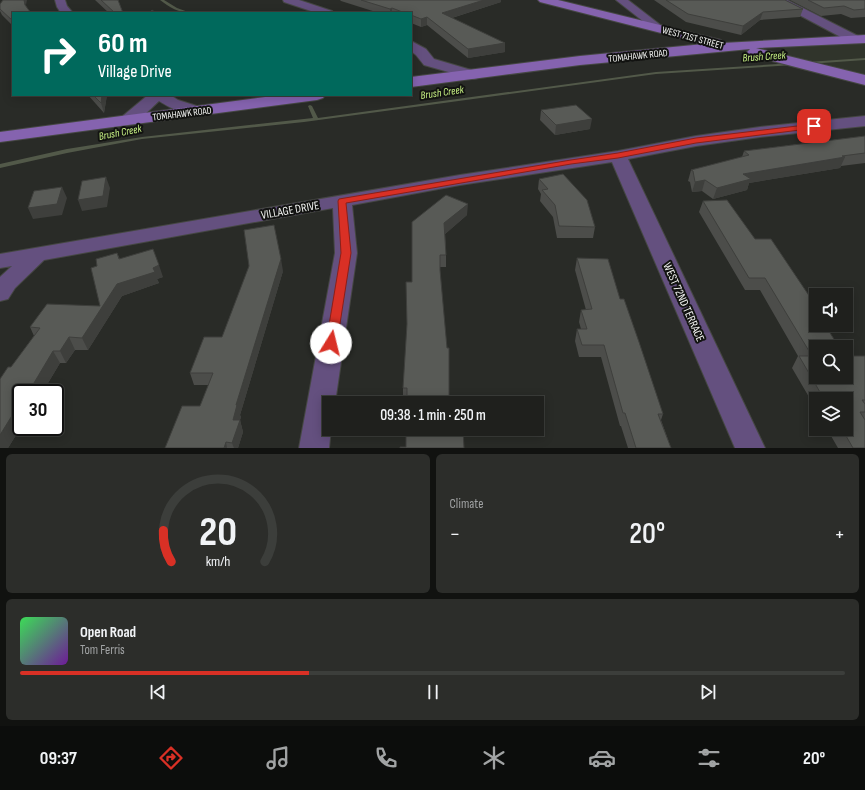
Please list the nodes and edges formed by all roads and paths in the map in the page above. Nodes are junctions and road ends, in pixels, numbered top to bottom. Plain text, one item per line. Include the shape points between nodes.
1 (60, 0) edge
2 (288, 0) edge
3 (544, 0) edge
4 (779, 0) edge
5 (624, 2) edge
6 (66, 12) edge
7 (325, 12) edge
8 (595, 12) junction
9 (657, 27) junction
10 (861, 39) edge
11 (412, 46) edge
12 (733, 47) junction
13 (429, 62) junction
14 (473, 74) junction
15 (865, 80) edge
16 (413, 82) edge
17 (155, 96) edge
18 (162, 96) edge
19 (310, 96) edge
20 (198, 111) junction
21 (126, 120) junction
22 (865, 121) edge
23 (0, 137) edge
24 (618, 156) junction
25 (342, 201) junction
26 (37, 255) junction
27 (0, 261) edge
28 (0, 293) edge
29 (314, 448) edge
30 (750, 448) edge

1 - 6 street
2 - 7 street
3 - 8 street, WEST 71ST STREET
4 - 10 street
5 - 8 street via 623,10
5 - 9 street
8 - 9 street, WEST 71ST STREET
9 - 12 street, WEST 71ST STREET
10 - 12 street, TOMAHAWK ROAD
11 - 13 street
12 - 14 street, TOMAHAWK ROAD via 646,54
12 - 15 street, WEST 71ST STREET
13 - 14 street
13 - 16 street via 422,77
14 - 16 street, TOMAHAWK ROAD
17 - 21 street
18 - 20 street via 173,103
19 - 20 street, TOMAHAWK ROAD
20 - 21 street, TOMAHAWK ROAD
21 - 23 street, TOMAHAWK ROAD
22 - 24 street, VILLAGE DRIVE via 696,140
24 - 25 street, VILLAGE DRIVE via 556,164
24 - 30 street, WEST 72ND TERRACE
25 - 26 street, VILLAGE DRIVE
25 - 29 street via 346,253
26 - 27 street, VILLAGE DRIVE
26 - 28 street

